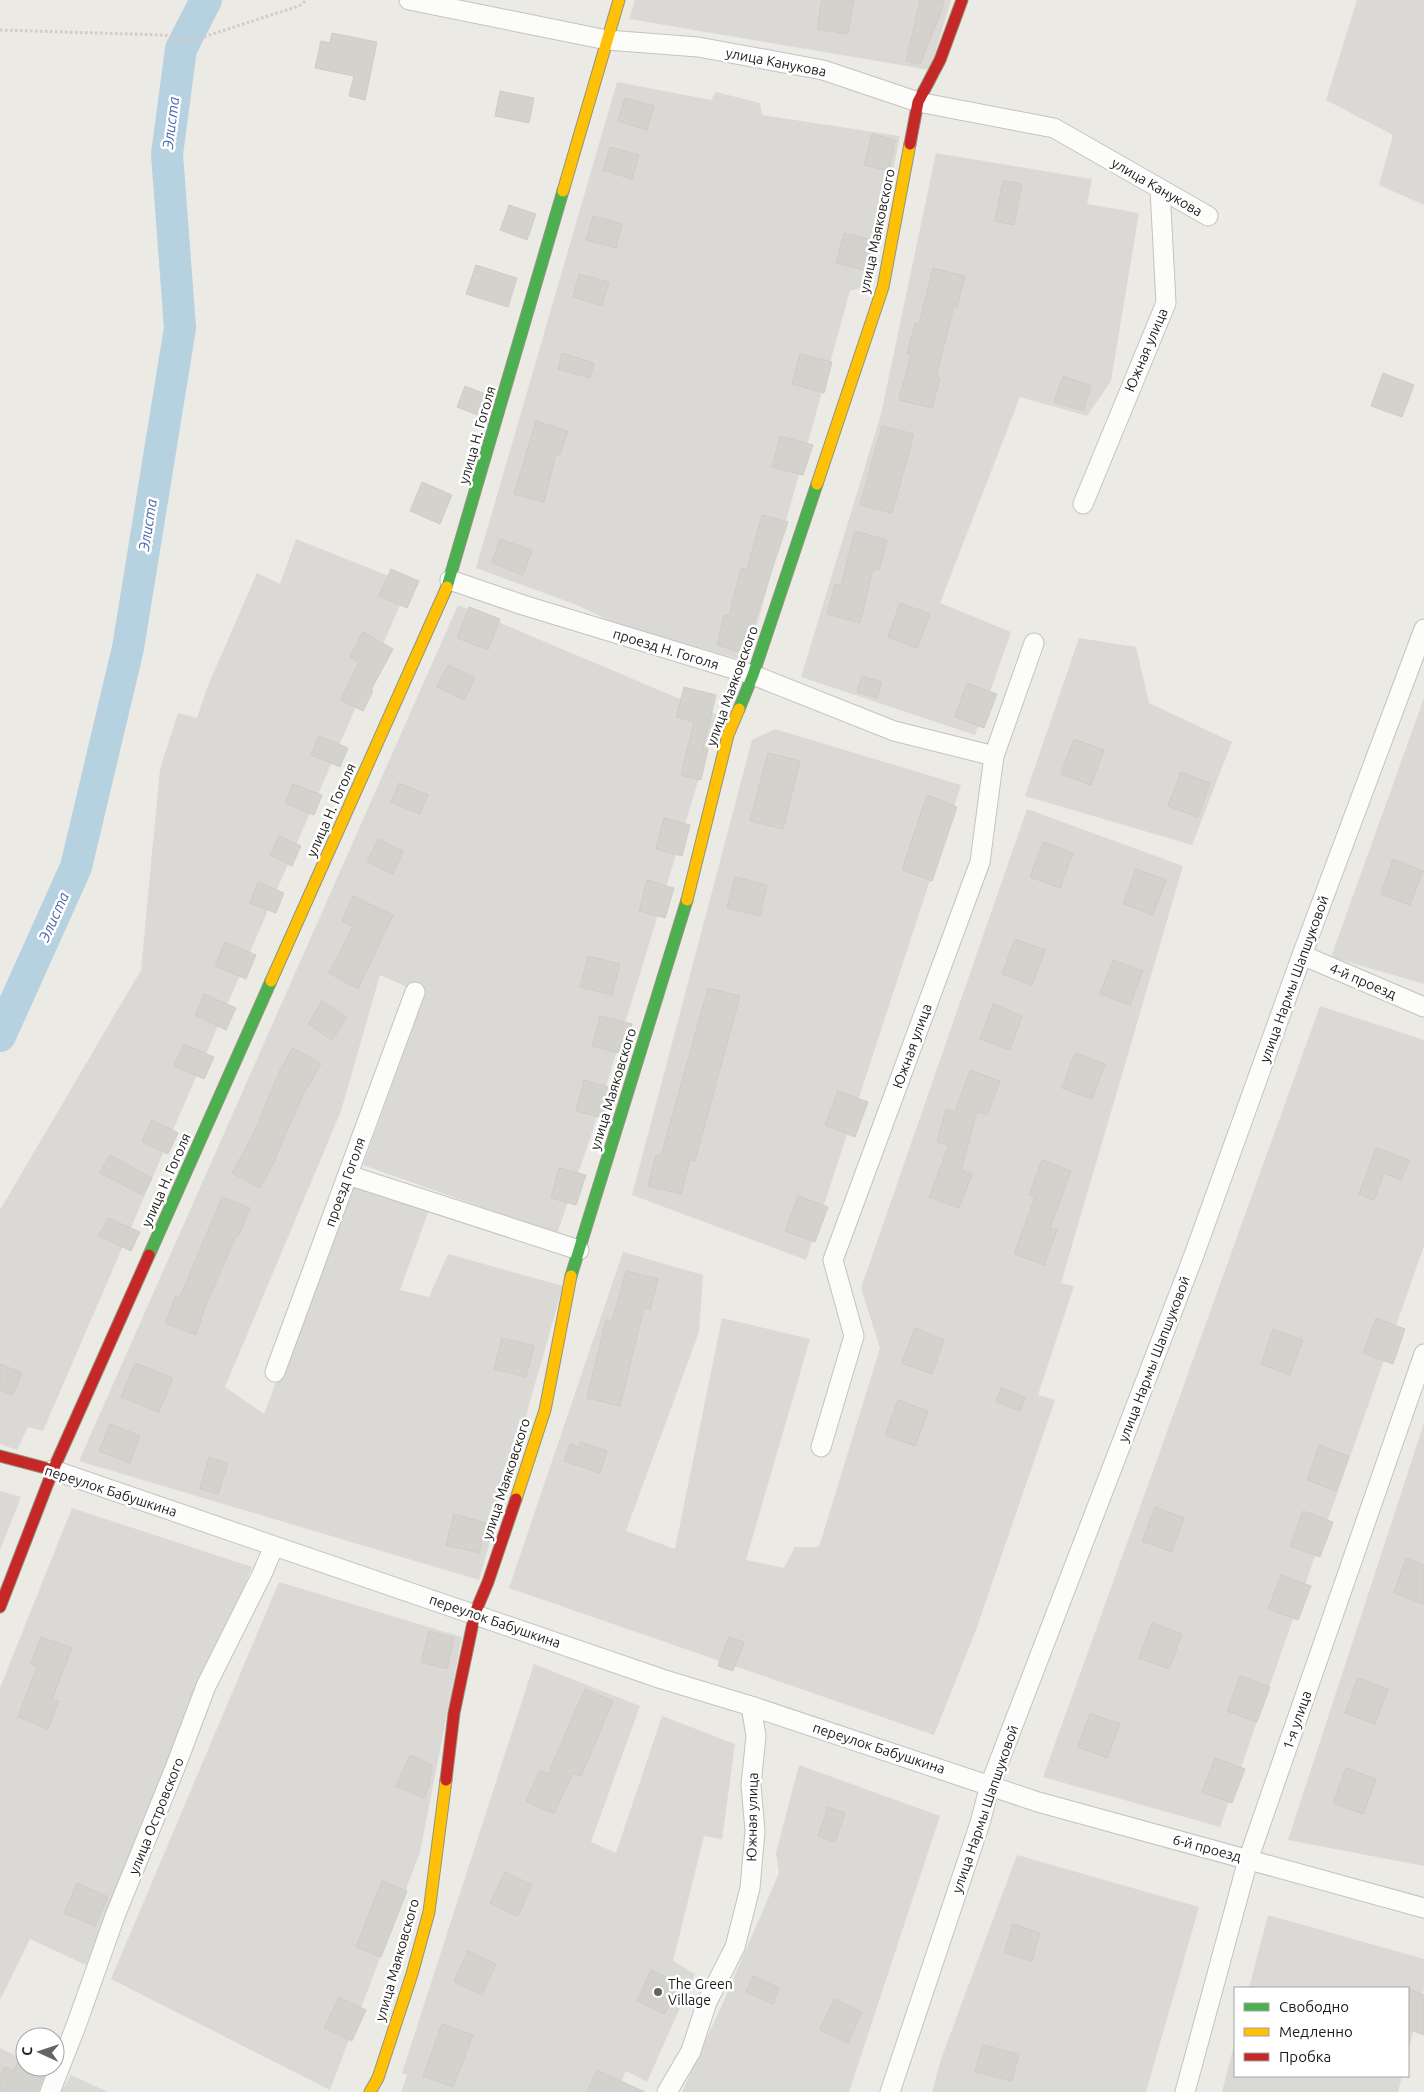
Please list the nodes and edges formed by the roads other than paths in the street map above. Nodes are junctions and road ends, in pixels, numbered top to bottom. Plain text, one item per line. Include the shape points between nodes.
1 (409, 0) edge
2 (619, 0) edge
3 (962, 0) edge
4 (607, 40) junction
5 (918, 102) junction
6 (1160, 189) junction
7 (1208, 216) dead end
8 (1083, 504) dead end
9 (450, 580) junction
10 (1424, 629) edge
11 (1034, 643) dead end
12 (753, 675) junction
13 (994, 756) junction
14 (1302, 955) junction
15 (414, 992) dead end
16 (1424, 1008) edge
17 (348, 1175) junction
18 (579, 1250) junction
19 (1424, 1354) edge
20 (276, 1372) dead end
21 (821, 1447) dead end
22 (0, 1456) edge
23 (53, 1470) junction
24 (274, 1546) junction
25 (0, 1607) edge
26 (475, 1613) junction
27 (751, 1706) junction
28 (990, 1785) junction
29 (1248, 1860) junction
30 (1424, 1908) edge
31 (50, 2092) edge
32 (370, 2092) edge
33 (667, 2092) edge
34 (890, 2092) edge
35 (1185, 2092) edge

1 - 4 street, улица Канукова
2 - 4 street, улица Н. Гоголя
3 - 5 street, улица Маяковского via 940,60
4 - 5 street, улица Канукова via 698,47 823,70
4 - 9 street, улица Н. Гоголя
5 - 6 street, улица Канукова via 1054,128
5 - 12 street, улица Маяковского via 883,288
6 - 7 street, улица Канукова
6 - 8 street, Южная улица via 1166,303
9 - 12 street, проезд Н. Гоголя
9 - 23 street, улица Н. Гоголя
10 - 14 street, улица Нармы Шапшуковой
11 - 13 street, Южная улица
12 - 13 street, проезд Н. Гоголя via 894,731
12 - 18 street, улица Маяковского via 728,735 692,882
13 - 21 street, Южная улица via 980,862 833,1260 854,1336
14 - 16 street, 4-й проезд
14 - 28 street, улица Нармы Шапшуковой via 1194,1255
15 - 17 street, проезд Гоголя
17 - 18 street
17 - 20 street, проезд Гоголя
18 - 26 street, улица Маяковского via 570,1279 545,1410
19 - 29 street, 1-я улица
22 - 23 street, переулок Бабушкина
23 - 24 street, переулок Бабушкина
23 - 25 street, улица Н. Гоголя
24 - 26 street, переулок Бабушкина
24 - 31 street, улица Островского via 206,1686
26 - 27 street, переулок Бабушкина
26 - 32 street, улица Маяковского via 454,1713 429,1912 378,2078
27 - 28 street, переулок Бабушкина
27 - 33 street, Южная улица via 756,1736 751,1785 755,1832 750,1888 735,1947 707,2002 691,2051
28 - 29 street, 6-й проезд via 1038,1802
28 - 34 street, улица Нармы Шапшуковой
29 - 30 street, 6-й проезд
29 - 35 street, 1-я улица

